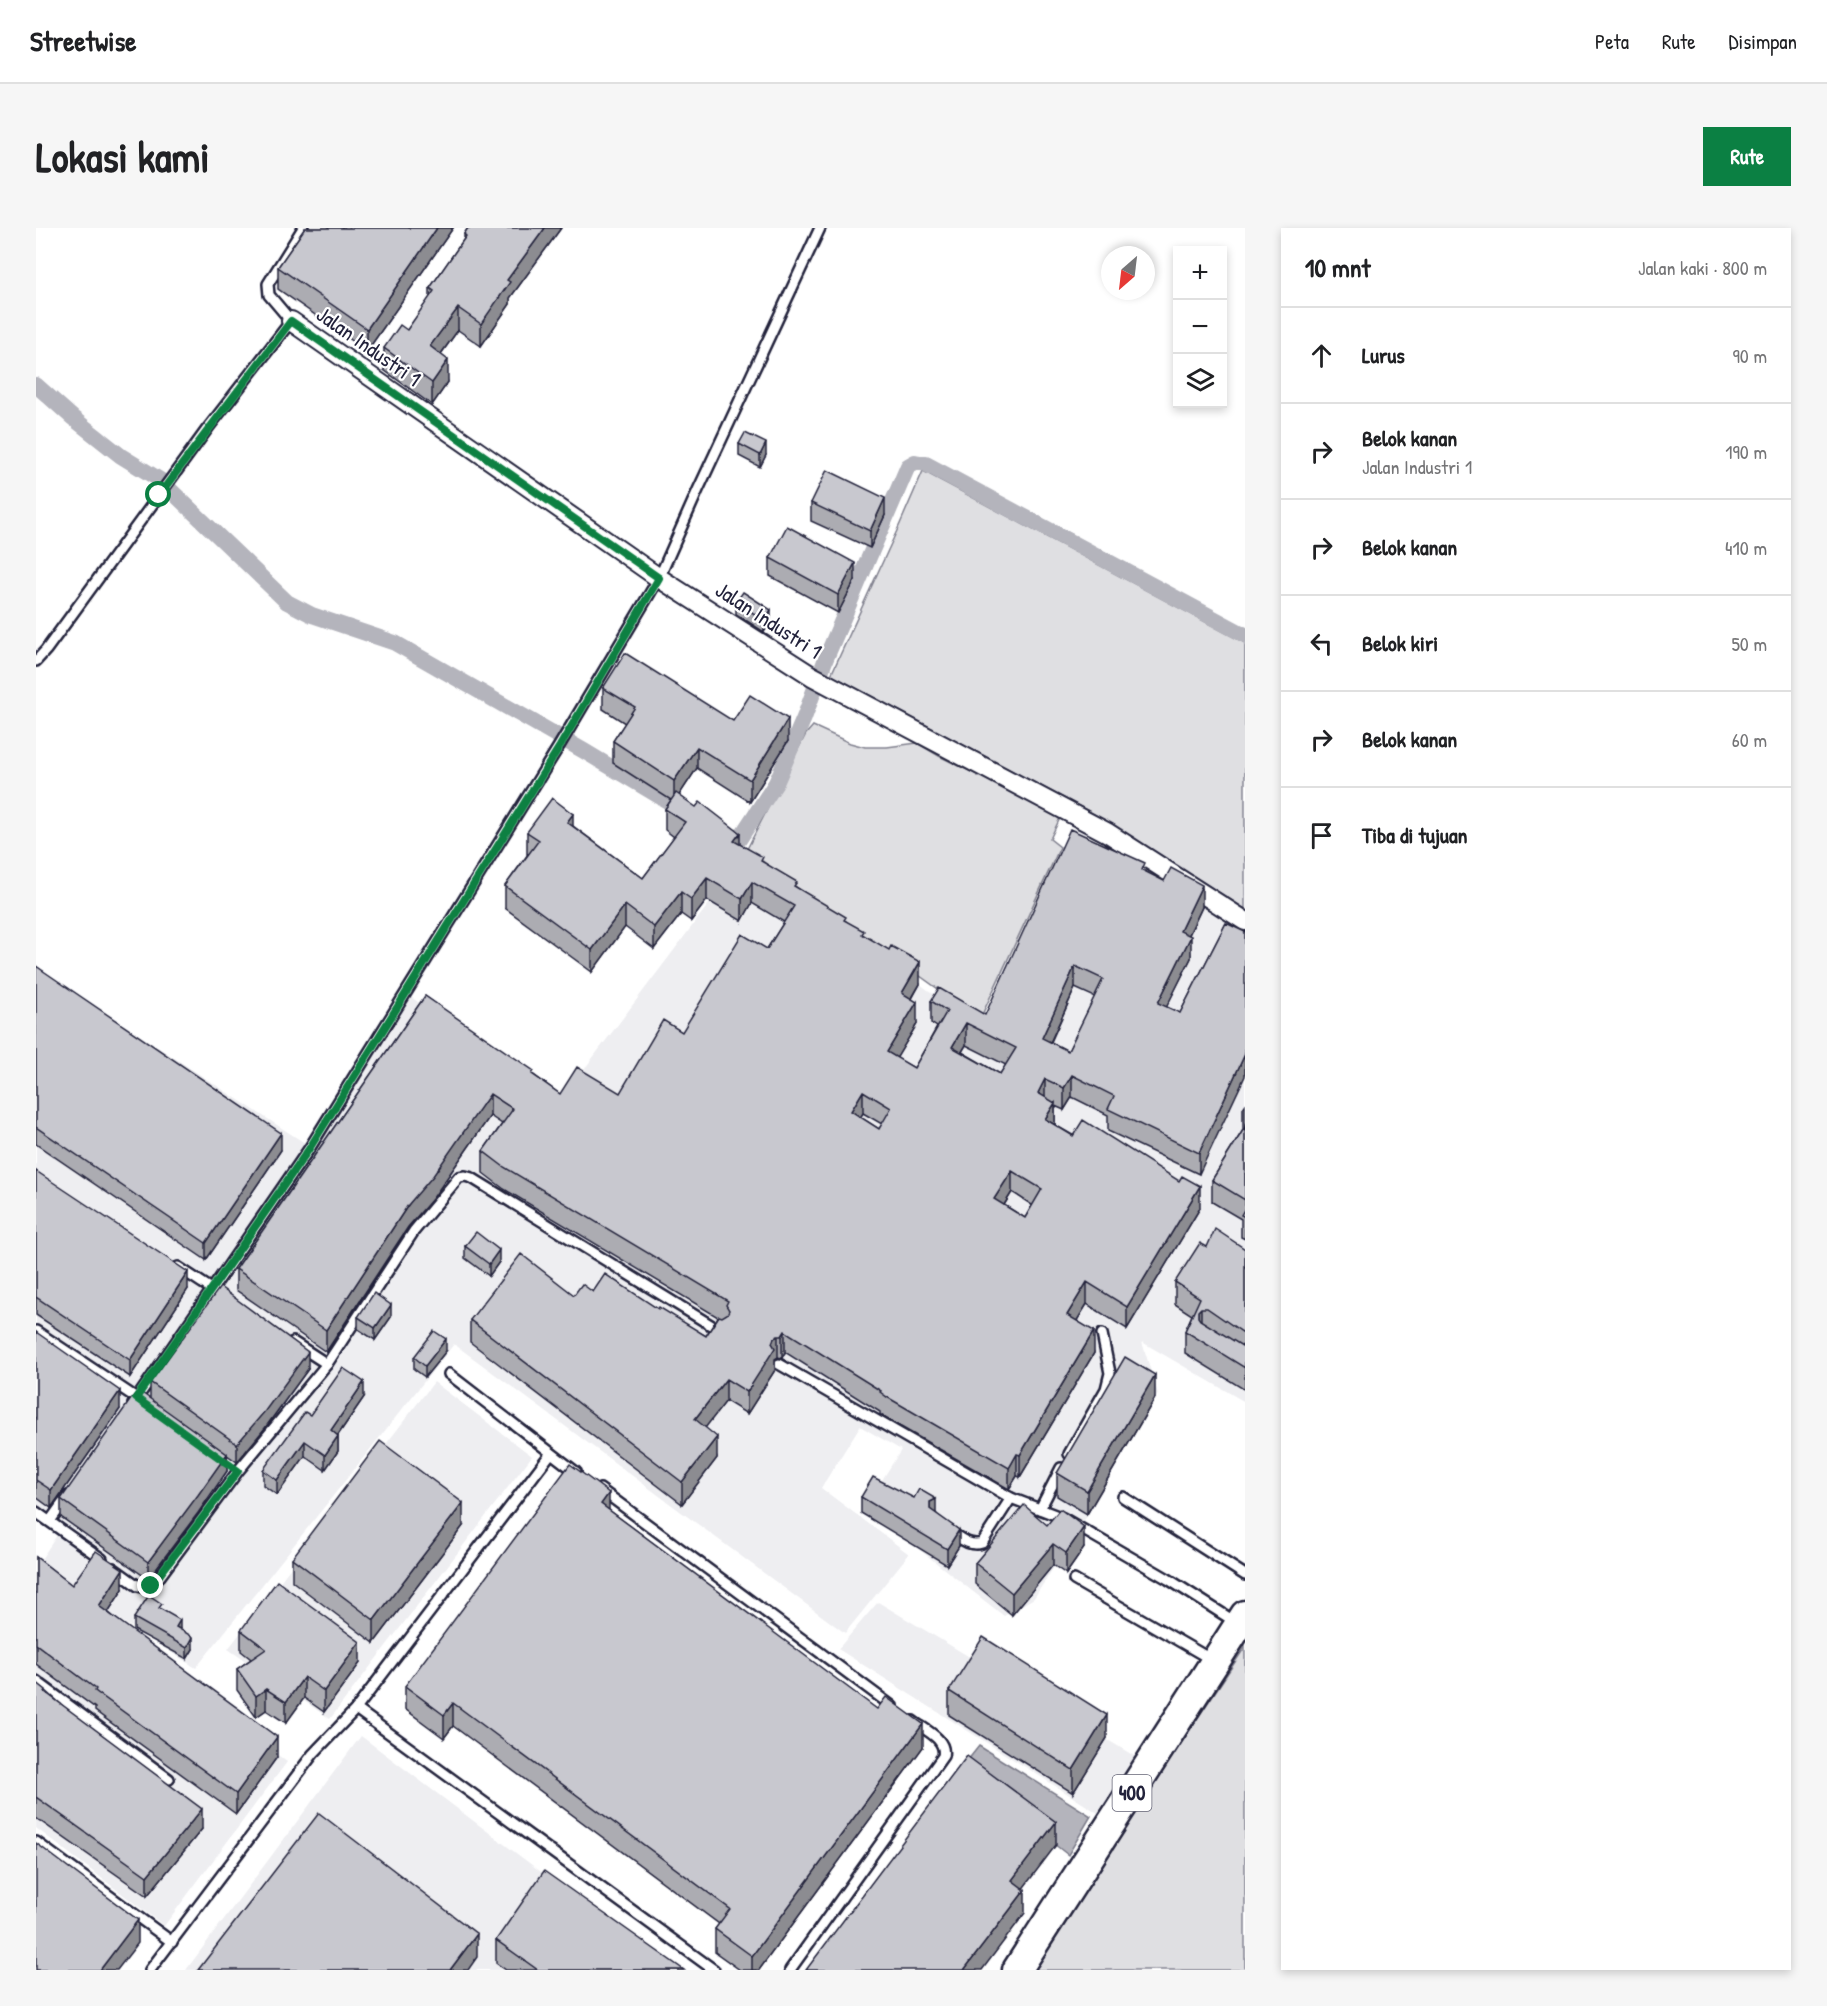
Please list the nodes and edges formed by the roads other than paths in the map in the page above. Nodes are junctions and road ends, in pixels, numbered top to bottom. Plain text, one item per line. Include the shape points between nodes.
1 (303, 228) edge
2 (820, 228) edge
3 (291, 321) junction
4 (659, 578) junction
5 (36, 661) edge
6 (1245, 921) edge
7 (172, 1263) edge
8 (211, 1289) junction
9 (221, 1295) edge
10 (36, 1331) edge
11 (722, 1332) edge
12 (1102, 1334) dead end
13 (289, 1339) edge
14 (327, 1364) junction
15 (779, 1364) dead end
16 (449, 1374) dead end
17 (136, 1398) junction
18 (146, 1405) edge
19 (130, 1407) edge
20 (551, 1453) junction
21 (228, 1465) edge
22 (238, 1471) junction
23 (580, 1474) edge
24 (589, 1482) edge
25 (77, 1483) edge
26 (1123, 1497) dead end
27 (1011, 1498) junction
28 (1040, 1509) junction
29 (36, 1512) edge
30 (50, 1521) junction
31 (944, 1527) edge
32 (1245, 1575) edge
33 (1074, 1580) dead end
34 (1242, 1620) edge
35 (1216, 1662) junction
36 (36, 1681) edge
37 (356, 1709) junction
38 (169, 1779) dead end
39 (36, 1842) edge
40 (172, 1942) junction
41 (150, 1970) edge
42 (714, 1970) edge
43 (790, 1970) edge
44 (1017, 1970) edge

1 - 3 lane via 268,284 269,295
2 - 4 lane
3 - 4 street, Jalan Industri 1
3 - 5 lane
4 - 6 street, Jalan Industri 1 via 817,679 1108,833
4 - 8 lane via 560,746 309,1149
7 - 8 lane
8 - 9 lane
8 - 17 lane
10 - 17 lane
11 - 14 lane via 465,1176 459,1177 414,1232
12 - 28 lane via 1110,1373 1106,1389
13 - 14 lane
14 - 22 lane
15 - 27 lane
16 - 20 lane
17 - 18 lane
17 - 19 lane
20 - 23 lane
20 - 37 lane
21 - 22 lane
22 - 30 lane via 160,1576 146,1588
24 - 43 lane via 942,1742 943,1756
25 - 30 lane
26 - 32 lane
27 - 28 lane
27 - 31 lane via 982,1543 967,1543
28 - 34 lane via 1063,1518
29 - 30 lane
33 - 35 lane
34 - 35 main road, 400
35 - 44 main road, 400
36 - 38 lane
37 - 40 lane via 313,1754
37 - 42 lane
39 - 40 lane
40 - 41 lane

